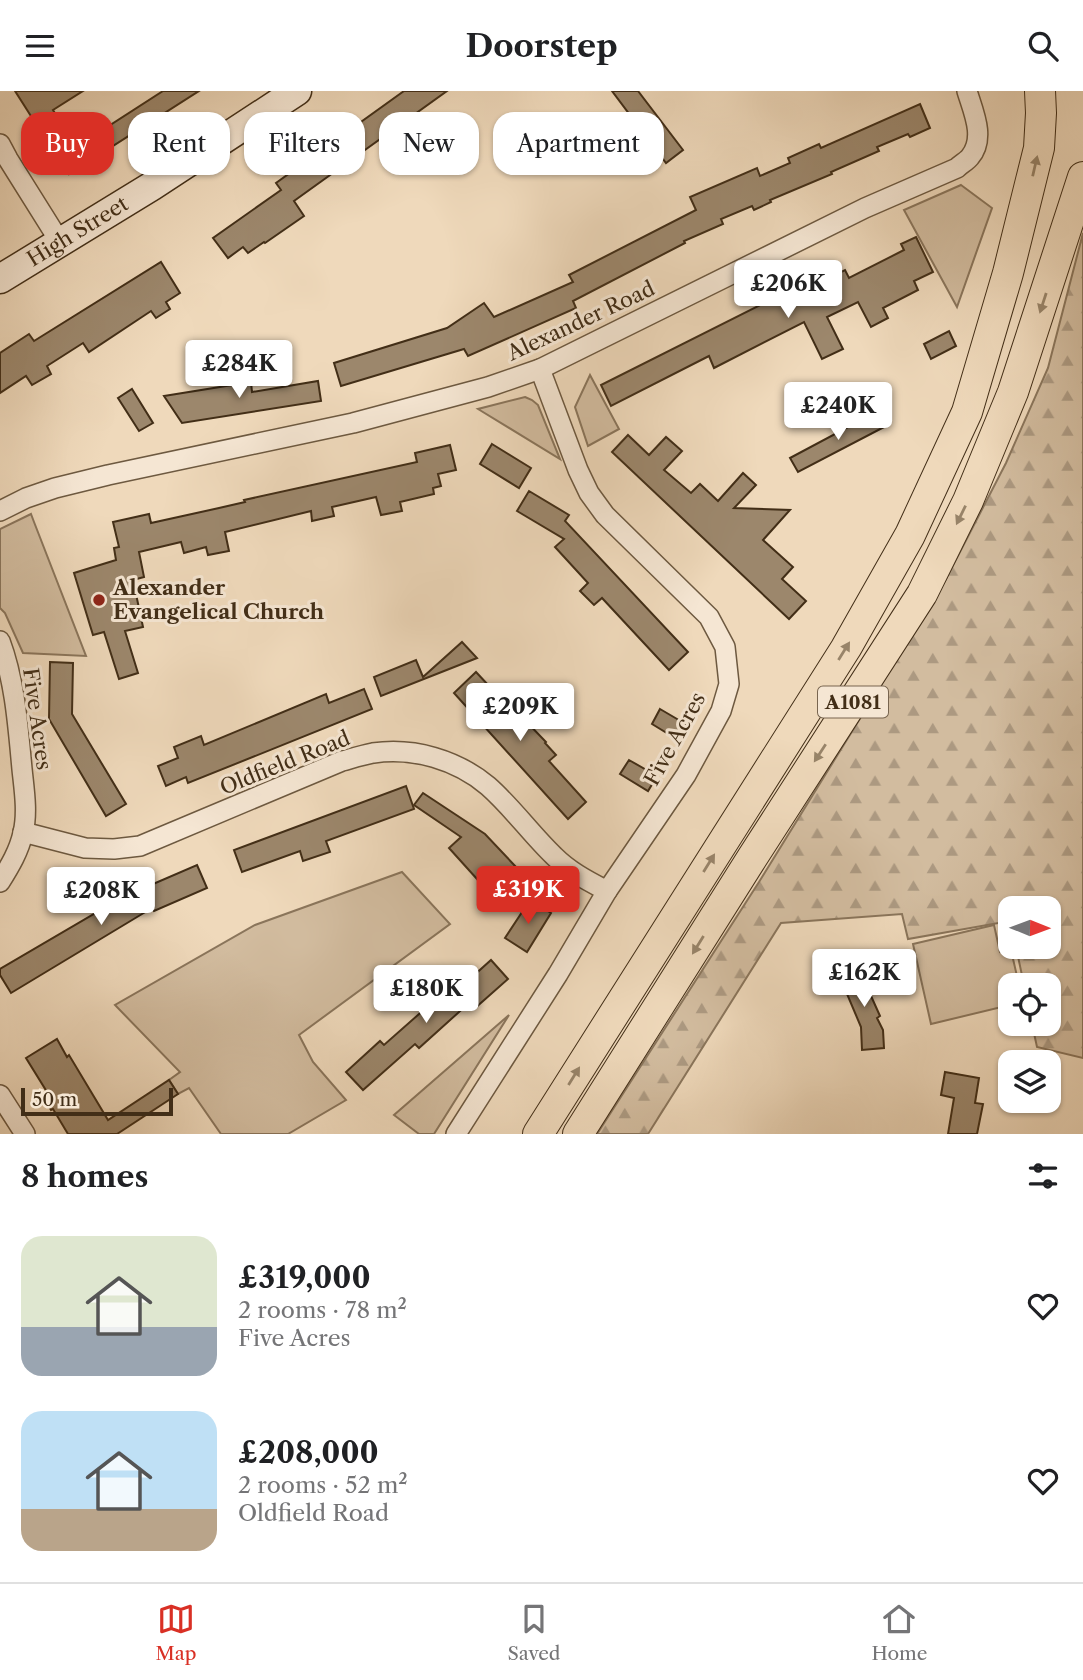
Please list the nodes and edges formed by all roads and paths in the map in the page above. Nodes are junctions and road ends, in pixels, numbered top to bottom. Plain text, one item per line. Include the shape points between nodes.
1 (297, 91) edge
2 (967, 91) edge
3 (1040, 91) edge
4 (0, 144) edge
5 (1083, 177) edge
6 (60, 242) junction
7 (0, 279) edge
8 (540, 369) junction
9 (0, 511) edge
10 (0, 641) edge
11 (23, 832) junction
12 (0, 882) edge
13 (607, 891) junction
14 (0, 1095) edge
15 (24, 1134) edge
16 (456, 1134) edge
17 (538, 1134) edge
18 (579, 1134) edge

1 - 6 street, High Street
2 - 8 street, Alexander Road via 977,139 970,158 957,167
17 -> 3 main road, A1081 via 846,648 910,535 967,412 1008,274 1039,148
4 - 6 street
5 -> 18 main road, A1081 via 1013,392 968,501 922,594
6 - 7 street, High Street
8 - 9 street, Alexander Road via 353,423 55,488
8 - 13 street, Five Acres via 589,493 709,617 725,647 729,684 720,711 685,775
10 - 11 street, Five Acres via 12,689 25,804
11 - 12 street, Five Acres
11 - 13 street, Oldfield Road via 85,848 139,846 342,761 372,753 416,753 461,767 488,787 555,857
13 - 16 street, Five Acres
14 - 15 street

